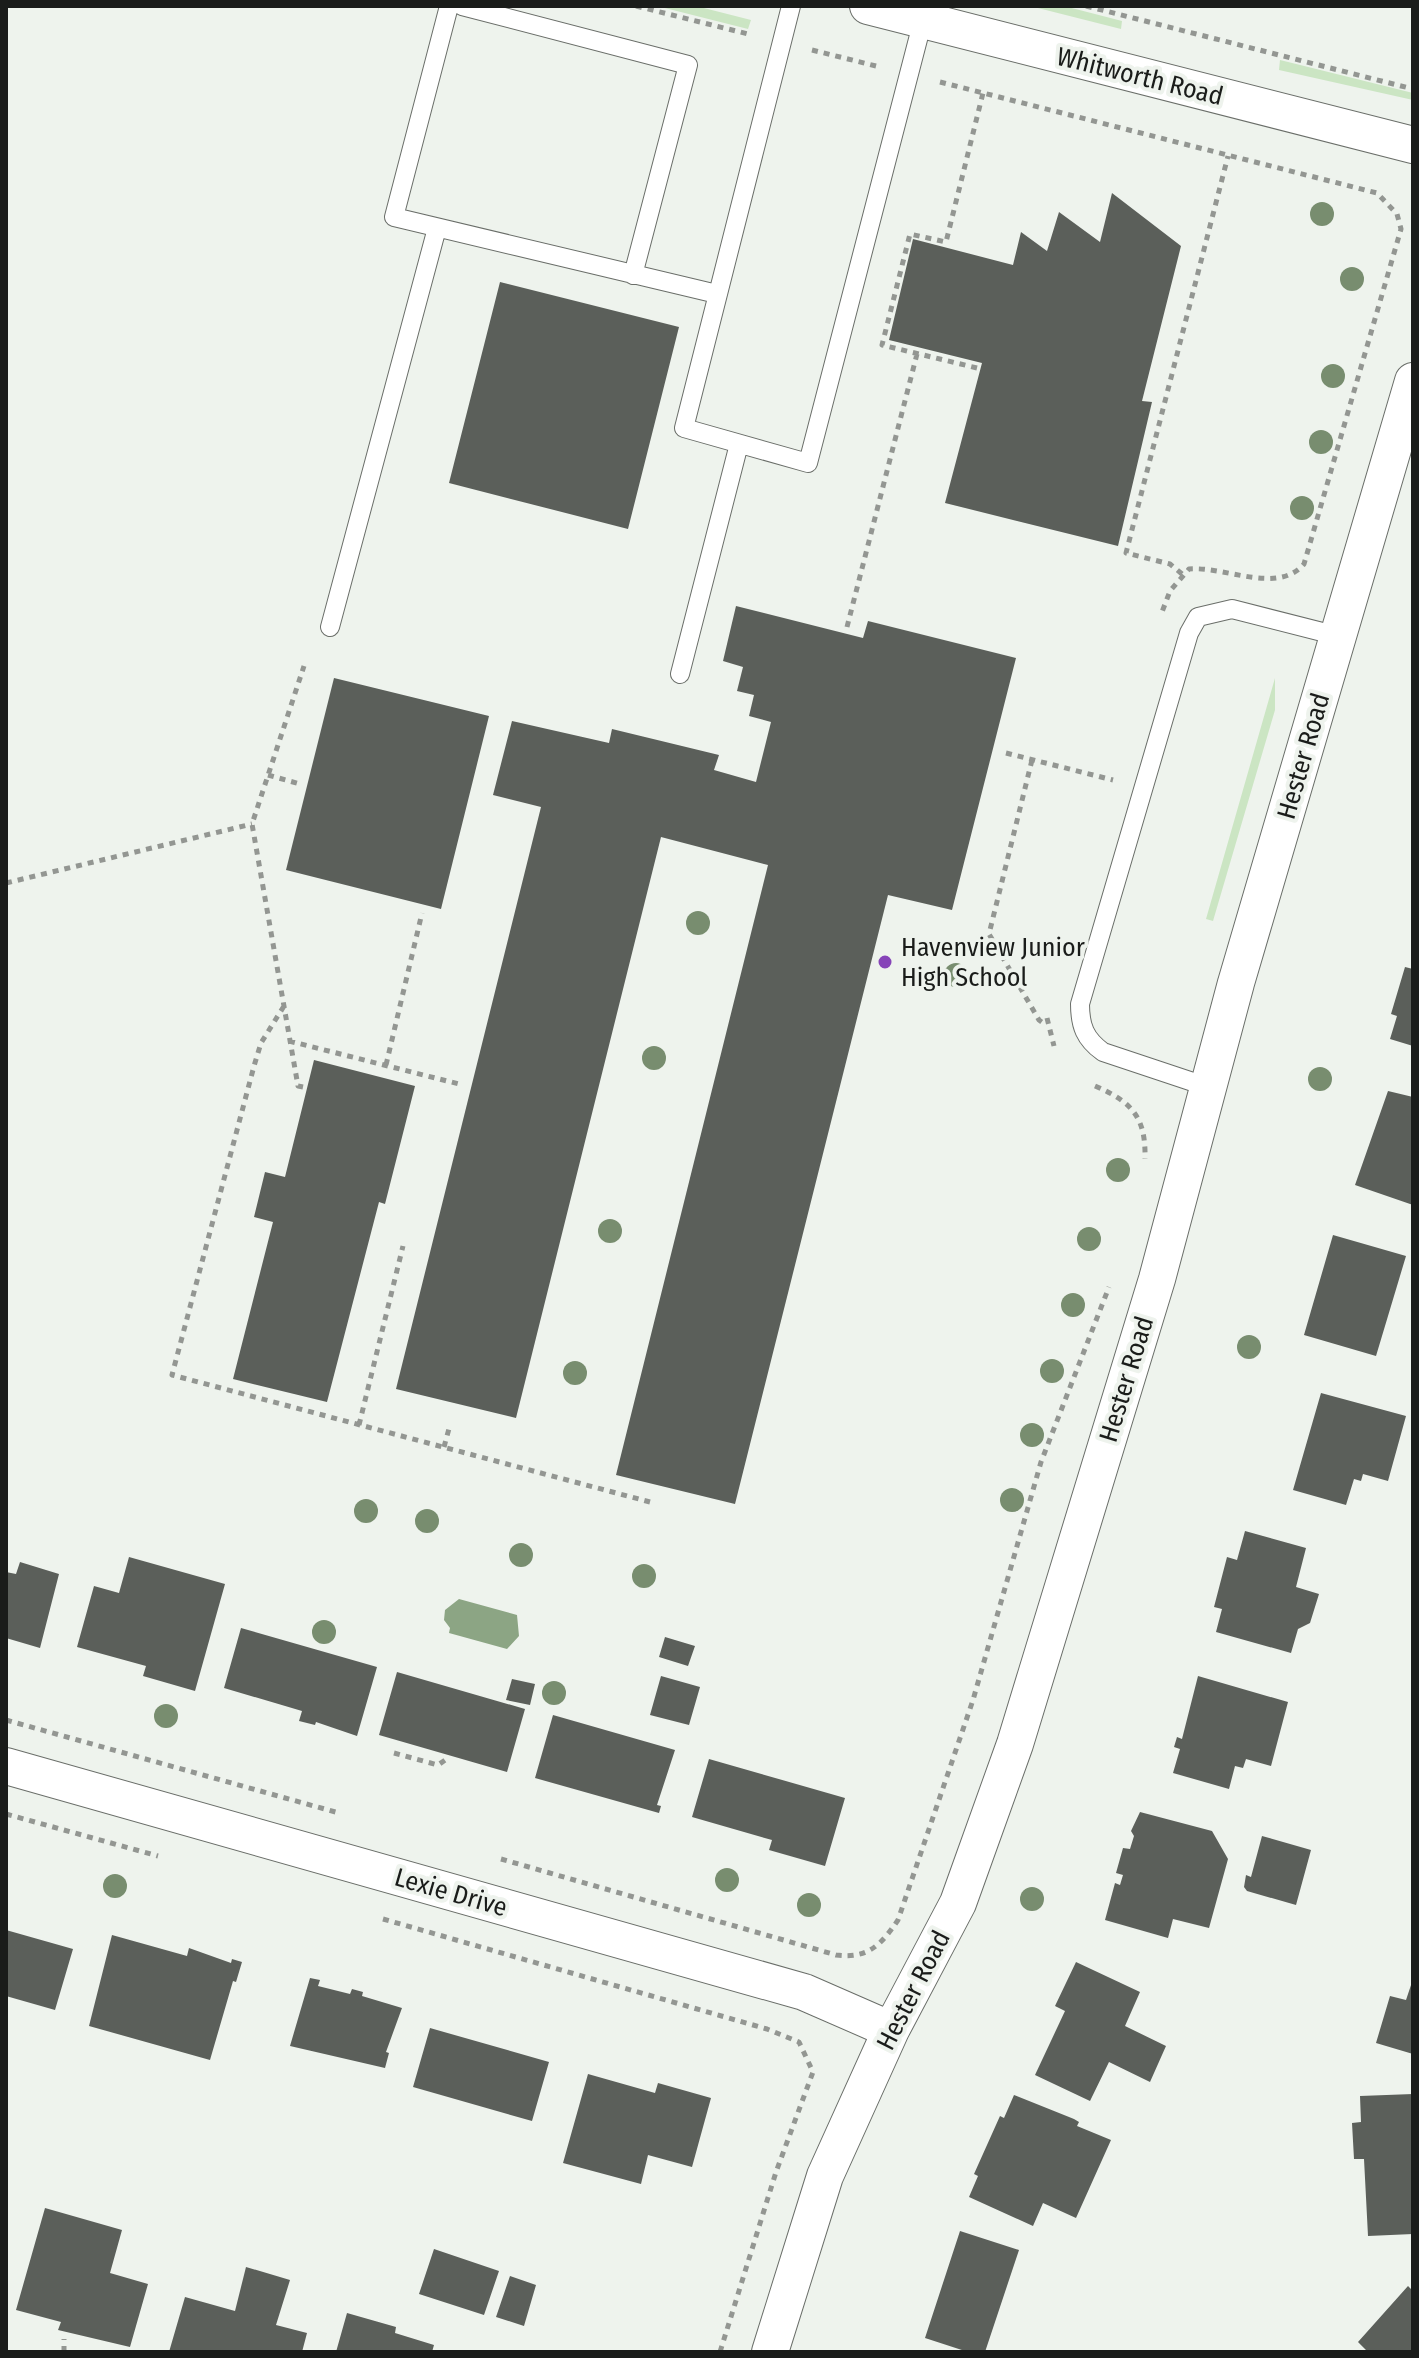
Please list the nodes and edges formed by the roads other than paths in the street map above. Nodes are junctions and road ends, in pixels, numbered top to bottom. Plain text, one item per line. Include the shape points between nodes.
1 (449, 6) edge
2 (462, 6) edge
3 (791, 6) edge
4 (868, 6) edge
5 (923, 20) junction
6 (1413, 145) edge
7 (437, 228) junction
8 (633, 275) junction
9 (717, 294) junction
10 (1413, 381) edge
11 (739, 444) junction
12 (330, 627) dead end
13 (1338, 636) junction
14 (680, 674) dead end
15 (1208, 1087) junction
16 (6, 1766) edge
17 (891, 2030) junction
18 (770, 2352) edge

1 - 7 lane via 394,217
2 - 8 lane via 688,65
3 - 9 lane
4 - 5 street, Whitworth Road
5 - 6 street, Whitworth Road
5 - 11 lane via 808,463
7 - 8 lane
7 - 12 lane
8 - 9 lane
9 - 11 lane via 684,428
10 - 13 street, Hester Road
11 - 14 lane
13 - 15 street, Hester Road
13 - 15 lane via 1232,609 1198,617 1080,1004 1080,1023 1103,1052
15 - 17 street, Hester Road via 1157,1279 1015,1744 958,1903
16 - 17 street, Lexie Drive via 804,1992
17 - 18 street, Hester Road via 825,2176

